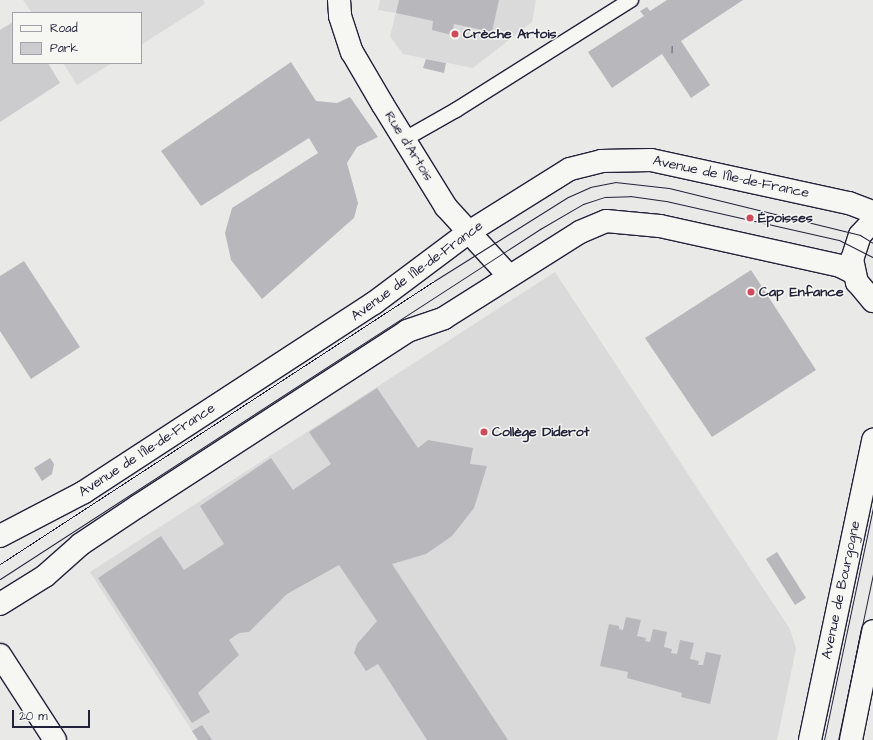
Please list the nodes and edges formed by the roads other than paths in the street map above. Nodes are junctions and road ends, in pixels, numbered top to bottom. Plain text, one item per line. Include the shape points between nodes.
1 (339, 0) edge
2 (631, 0) edge
3 (406, 139) junction
4 (873, 212) edge
5 (873, 222) edge
6 (469, 232) junction
7 (854, 273) junction
8 (509, 276) junction
9 (873, 301) edge
10 (873, 440) edge
11 (0, 536) edge
12 (0, 604) edge
13 (873, 631) edge
14 (0, 655) edge
15 (55, 740) edge
16 (810, 740) edge
17 (851, 740) edge

1 - 3 street, Rue d'Artois via 340,16 352,52
2 - 3 lane
3 - 6 street, Rue d'Artois via 446,207
4 - 6 street, Avenue de l’Île-de-France via 849,203 674,164 632,158 570,169
5 - 7 street via 860,235 855,246 852,259
6 - 8 street, Rue d'Artois
6 - 11 street, Avenue de l’Île-de-France via 374,303 84,492
7 - 8 street via 840,266 660,226 606,221 580,232
7 - 9 street via 861,290
8 - 12 street via 444,318 407,331 350,367 125,514 81,544 45,576
10 - 16 street, Avenue de Bourgogne
13 - 17 street
14 - 15 street

